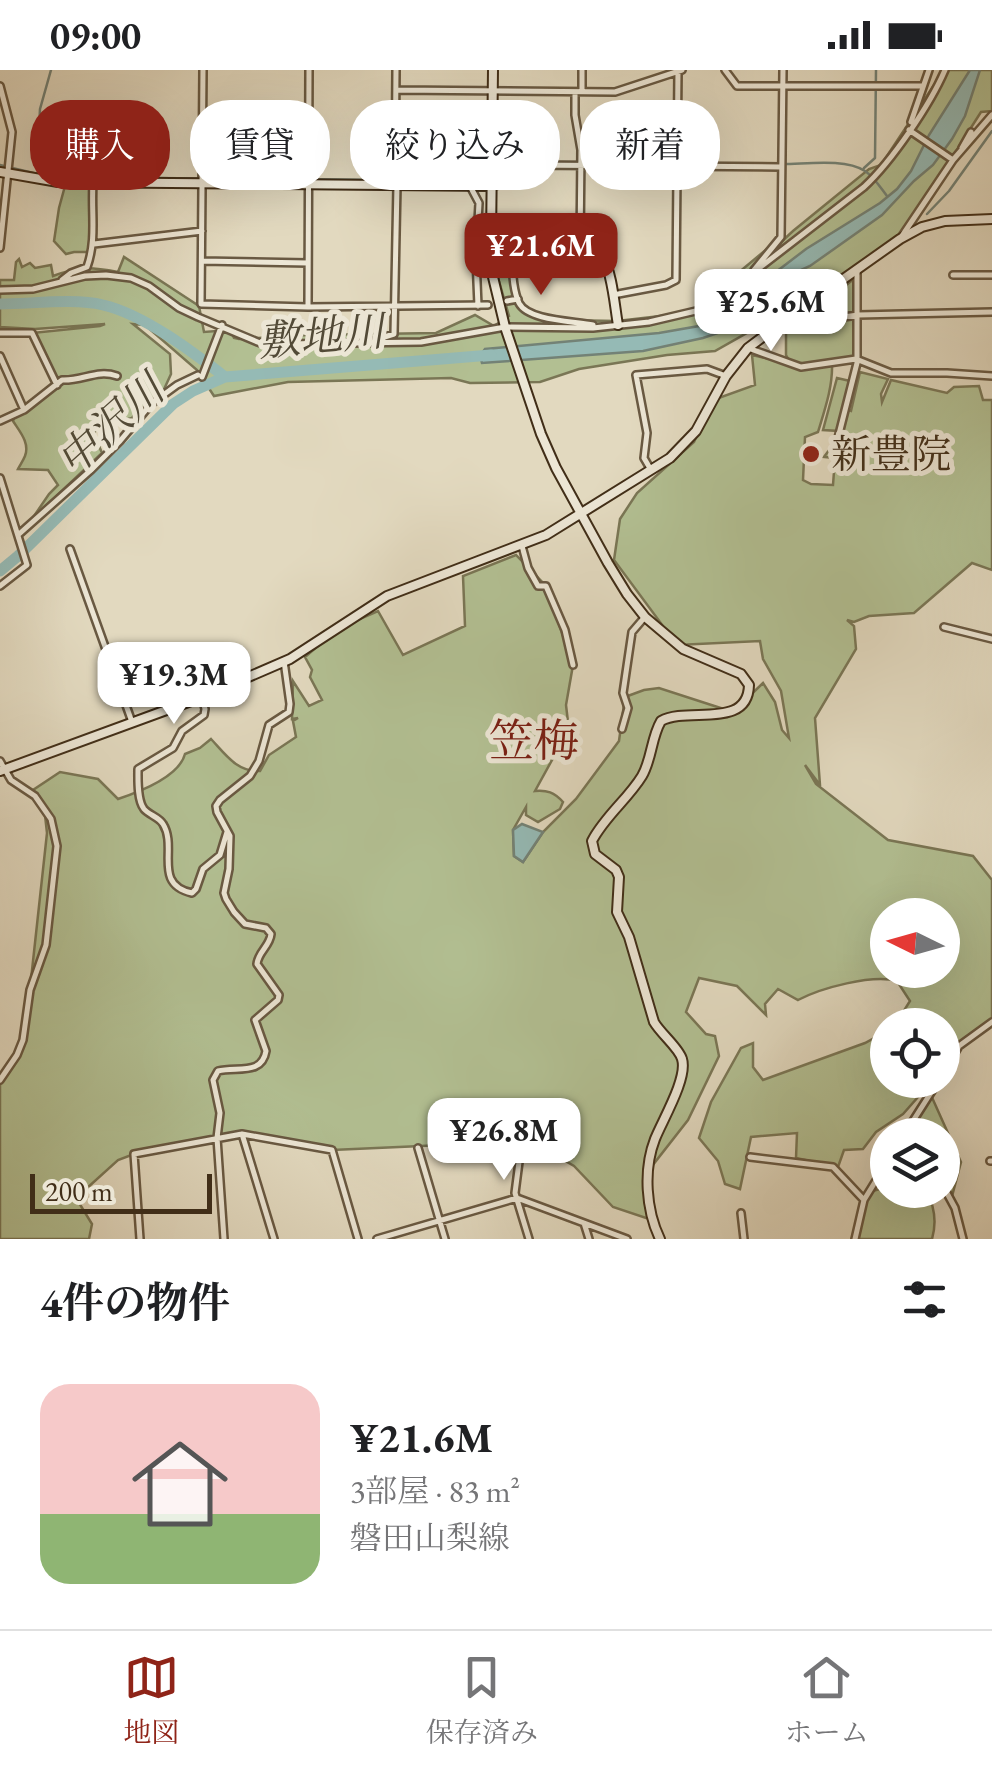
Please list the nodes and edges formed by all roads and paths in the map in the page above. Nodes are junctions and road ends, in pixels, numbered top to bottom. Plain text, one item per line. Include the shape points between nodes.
1 (203, 70) edge
2 (309, 70) edge
3 (396, 70) edge
4 (493, 70) edge
5 (582, 70) edge
6 (679, 70) edge
7 (724, 70) edge
8 (782, 70) edge
9 (929, 70) edge
10 (945, 70) edge
11 (782, 85) junction
12 (0, 86) edge
13 (923, 86) junction
14 (396, 90) junction
15 (493, 92) junction
16 (578, 92) junction
17 (203, 100) edge
18 (309, 100) edge
19 (396, 100) edge
20 (493, 100) edge
21 (678, 100) edge
22 (992, 115) edge
23 (910, 131) junction
24 (970, 132) dead end
25 (580, 136) edge
26 (953, 158) junction
27 (720, 166) edge
28 (782, 167) junction
29 (4, 173) edge
30 (30, 178) edge
31 (92, 190) edge
32 (202, 190) edge
33 (308, 190) edge
34 (396, 190) edge
35 (472, 190) edge
36 (491, 190) edge
37 (581, 190) edge
38 (677, 190) edge
39 (2, 212) edge
40 (992, 219) edge
41 (202, 231) junction
42 (491, 239) junction
43 (900, 239) junction
44 (510, 241) junction
45 (94, 244) junction
46 (0, 248) edge
47 (580, 248) junction
48 (202, 261) junction
49 (308, 262) junction
50 (858, 269) junction
51 (753, 272) junction
52 (953, 275) dead end
53 (992, 275) edge
54 (59, 282) junction
55 (0, 290) edge
56 (612, 295) junction
57 (518, 298) junction
58 (507, 301) dead end
59 (394, 306) junction
60 (478, 306) junction
61 (488, 306) dead end
62 (308, 307) junction
63 (992, 312) edge
64 (858, 315) junction
65 (807, 322) dead end
66 (618, 325) junction
67 (221, 327) junction
68 (601, 327) junction
69 (506, 329) junction
70 (0, 333) edge
71 (368, 343) junction
72 (748, 348) junction
73 (0, 356) edge
74 (856, 359) junction
75 (117, 376) dead end
76 (726, 376) junction
77 (992, 376) edge
78 (56, 386) junction
79 (24, 410) junction
80 (0, 421) edge
81 (838, 438) dead end
82 (650, 470) junction
83 (0, 478) edge
84 (581, 514) junction
85 (18, 537) junction
86 (522, 546) junction
87 (70, 549) dead end
88 (0, 586) edge
89 (645, 616) junction
90 (944, 628) dead end
91 (992, 639) edge
92 (284, 662) junction
93 (573, 664) dead end
94 (202, 697) junction
95 (132, 722) junction
96 (622, 729) dead end
97 (1, 767) edge
98 (228, 829) junction
99 (992, 1022) edge
100 (960, 1045) edge
101 (0, 1080) edge
102 (242, 1134) junction
103 (217, 1138) junction
104 (525, 1144) dead end
105 (418, 1148) dead end
106 (750, 1157) dead end
107 (870, 1190) edge
108 (516, 1198) junction
109 (864, 1200) junction
110 (955, 1208) edge
111 (741, 1214) dead end
112 (439, 1220) junction
113 (584, 1223) junction
114 (140, 1239) edge
115 (224, 1239) edge
116 (274, 1239) edge
117 (358, 1239) edge
118 (377, 1239) edge
119 (445, 1239) edge
120 (529, 1239) edge
121 (589, 1239) edge
122 (627, 1239) edge
123 (660, 1239) edge
124 (744, 1239) edge
125 (855, 1239) edge
126 (963, 1239) edge

1 - 17 street
2 - 18 street
3 - 14 street
4 - 15 main road
5 - 16 street
6 - 16 street via 615,92
6 - 21 street
7 - 11 street via 737,86
8 - 11 street
9 - 13 street
10 - 23 street
11 - 13 street
11 - 28 street
12 - 29 street via 12,132
13 - 23 street
14 - 15 street
14 - 19 street
15 - 16 street
15 - 20 main road
16 - 25 street
22 - 26 street
23 - 26 street
23 - 51 street via 864,187
24 - 26 street
26 - 43 street
27 - 28 street
28 - 51 street via 781,237
29 - 30 main road
29 - 39 street
31 - 45 street
32 - 41 street
33 - 49 street
34 - 59 street
35 - 60 street via 479,203
36 - 42 main road
37 - 47 street
38 - 56 street via 676,280
39 - 46 street
40 - 43 main road via 922,226
41 - 45 street
41 - 48 street
42 - 44 main road
42 - 69 main road
43 - 50 main road
44 - 47 main road
44 - 57 street
45 - 54 street via 87,267
47 - 56 main road via 603,258
48 - 49 street
48 - 62 street via 202,304
49 - 62 street
50 - 64 street
50 - 72 main road
51 - 66 street via 700,310
52 - 53 street
54 - 55 street
54 - 67 street via 106,274 131,278
56 - 66 main road
57 - 58 street
57 - 68 street via 533,314
59 - 60 street
59 - 62 street
59 - 71 street via 394,334
60 - 61 street
63 - 64 street
64 - 65 street
64 - 74 street
66 - 68 street
67 - 71 street via 260,342
67 - 85 street via 200,375 151,404
68 - 69 street
69 - 71 street
69 - 84 main road via 541,434
70 - 78 street via 32,333
72 - 74 street via 801,367
72 - 76 main road
73 - 79 street
74 - 77 street via 892,373
74 - 81 street
75 - 78 street via 93,374
76 - 82 main road via 696,431
76 - 82 street via 707,368 636,375
78 - 79 street
79 - 80 street
82 - 84 main road
83 - 85 street
84 - 86 main road
84 - 89 main road
85 - 88 street via 27,565
86 - 92 main road via 387,596
86 - 93 street via 532,576 546,586
87 - 95 street
89 - 96 street via 632,632
89 - 123 main road via 683,649 741,674 749,685 744,704 733,712 661,721 645,771 592,842 595,854 619,876 617,912 654,1022 683,1060 648,1176 647,1218
90 - 91 street
92 - 94 main road
92 - 98 street via 289,712 269,725 250,776 216,806
94 - 95 main road
94 - 98 street via 204,715 182,731 173,748 138,768 140,796 144,809 163,824 169,875 186,893 220,854
95 - 97 main road
97 - 101 street via 51,819 57,846 46,945 23,1040
98 - 103 street via 224,893 245,924 269,930 257,964 279,995 255,1020 266,1051 262,1064 214,1074
99 - 100 street
102 - 103 street
102 - 116 street
102 - 117 street via 332,1150
103 - 114 street via 134,1154
103 - 115 street
104 - 108 street
105 - 112 street
106 - 109 street via 834,1167
107 - 109 street
108 - 112 street
108 - 113 street
108 - 120 street
109 - 125 street
110 - 126 street
111 - 124 street
112 - 118 street
112 - 119 street
113 - 121 street
113 - 122 street

